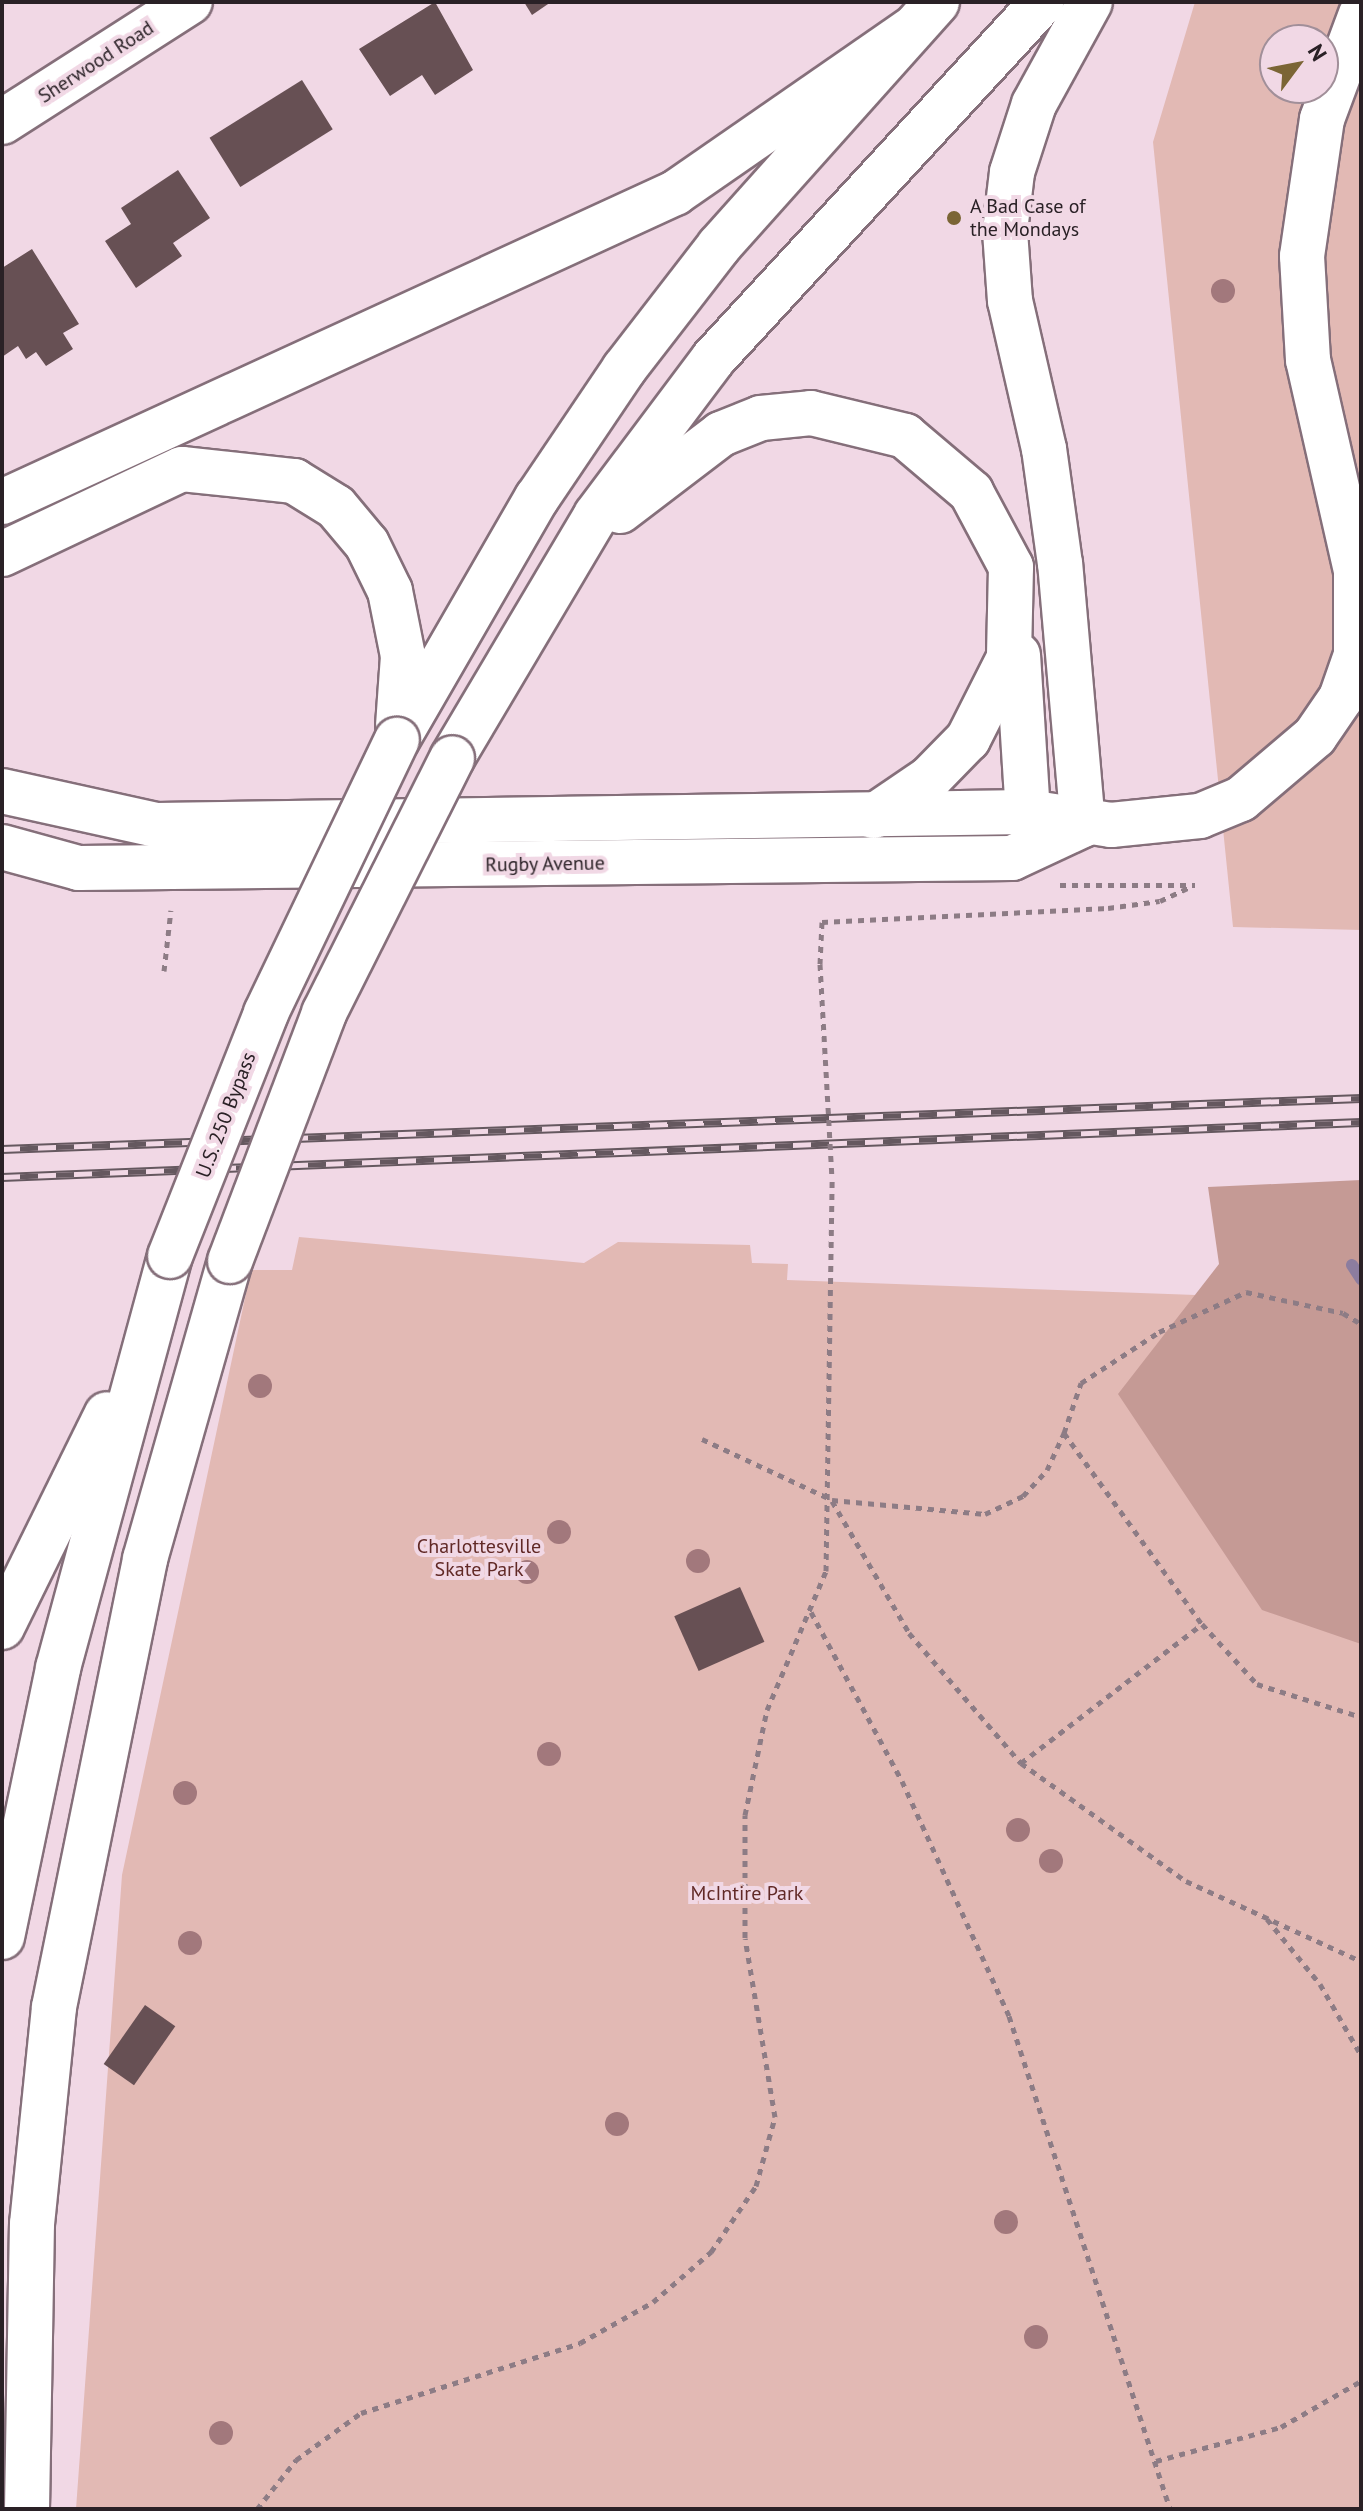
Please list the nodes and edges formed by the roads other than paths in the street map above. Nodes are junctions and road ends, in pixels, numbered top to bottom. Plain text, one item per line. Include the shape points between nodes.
1 (190, 2) edge
2 (1042, 2) edge
3 (1090, 2) edge
4 (1361, 14) edge
5 (924, 15) edge
6 (2, 122) edge
7 (2, 502) edge
8 (2, 554) edge
9 (571, 555) junction
10 (1015, 613) junction
11 (397, 740) junction
12 (2, 791) edge
13 (1028, 812) junction
14 (874, 816) junction
15 (1083, 825) junction
16 (2, 847) edge
17 (141, 1352) junction
18 (2, 1627) edge
19 (2, 1937) edge
20 (27, 2509) edge

1 - 6 main road, Sherwood Road
2 - 9 main road via 713,359
3 - 15 main road via 1034,104 1012,172 1005,231 1010,301 1044,449 1060,564
4 - 15 main road via 1322,119 1302,256 1308,360 1356,571 1353,674 1315,736 1241,799 1200,816
5 - 7 main road via 675,193
5 - 11 main road, U.S. 250 Bypass via 719,246 624,369 537,498
8 - 11 main road via 182,469 294,481 336,507 367,544 390,591 403,656
9 - 10 main road via 721,434 761,418 811,413 860,419 937,457 997,532 1011,567
9 - 20 main road, bridge via 452,758 324,1013 230,1261 145,1559 54,2007 32,2224
10 - 13 main road
10 - 14 main road via 994,700 968,739 930,778
11 - 17 main road, U.S. 250 Bypass, bridge via 285,974 170,1256
12 - 14 main road, Rugby Avenue via 157,825
13 - 14 main road, Rugby Avenue
13 - 15 main road, Rugby Avenue
15 - 16 main road, Rugby Avenue via 1012,858 95,869
17 - 18 main road
17 - 19 main road via 58,1668

